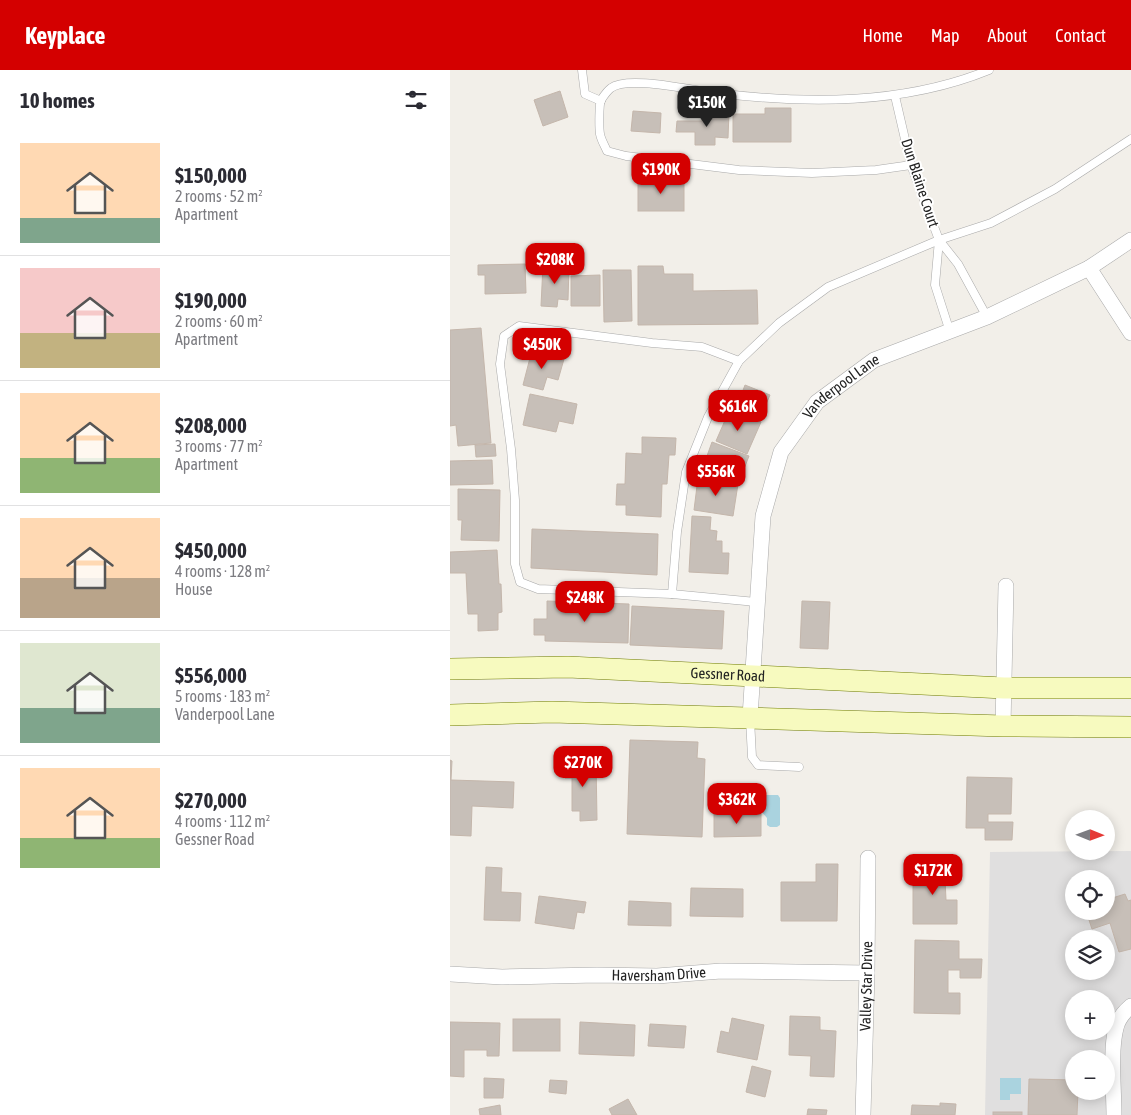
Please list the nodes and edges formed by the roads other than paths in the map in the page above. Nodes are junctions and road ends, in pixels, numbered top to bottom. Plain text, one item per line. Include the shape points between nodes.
1 (582, 70) edge
2 (989, 70) edge
3 (895, 96) junction
4 (601, 100) junction
5 (1131, 139) edge
6 (911, 165) junction
7 (939, 240) junction
8 (1131, 240) edge
9 (1089, 268) junction
10 (987, 317) junction
11 (950, 332) junction
12 (1131, 333) edge
13 (739, 361) junction
14 (1006, 586) dead end
15 (672, 594) junction
16 (756, 602) junction
17 (450, 670) edge
18 (751, 677) junction
19 (1004, 688) junction
20 (1131, 688) edge
21 (450, 715) edge
22 (750, 717) junction
23 (1003, 726) junction
24 (1131, 727) edge
25 (800, 767) dead end
26 (868, 858) dead end
27 (867, 973) junction
28 (450, 974) edge
29 (1131, 1006) edge
30 (863, 1115) edge
31 (1114, 1115) edge

1 - 4 lane via 585,94
2 - 3 lane via 950,84
3 - 4 lane via 763,98 624,83 612,88
3 - 6 lane, Dun Blaine Court
4 - 6 lane via 600,134 607,151 626,156 739,170 812,173
5 - 7 lane via 1055,189 991,223
6 - 7 lane, Dun Blaine Court
7 - 10 lane, Dun Blaine Court via 958,264
7 - 11 lane, Dun Blaine Court via 935,285
7 - 13 lane via 828,288 779,323
8 - 9 street, Vanderpool Lane
9 - 10 street, Vanderpool Lane
9 - 12 street
10 - 11 street, Vanderpool Lane
11 - 16 street, Vanderpool Lane via 874,360 817,402 781,452 763,516
13 - 15 lane via 708,417 686,472
13 - 15 lane via 702,347 652,344 519,326 504,336 500,364 515,500 515,564 520,582 538,589
14 - 19 street
15 - 16 lane
16 - 18 street, Vanderpool Lane
17 - 18 main road, Gessner Road via 568,667
18 - 19 main road, Gessner Road
18 - 22 street, Vanderpool Lane
19 - 20 main road, Gessner Road
19 - 23 street
21 - 22 main road via 552,712
22 - 23 main road
22 - 25 lane via 752,757 758,765
23 - 24 main road
26 - 27 street, Valley Star Drive
27 - 28 street, Haversham Drive via 720,971 657,976 502,977
27 - 30 street, Valley Star Drive
29 - 31 street via 1123,1013 1116,1028

